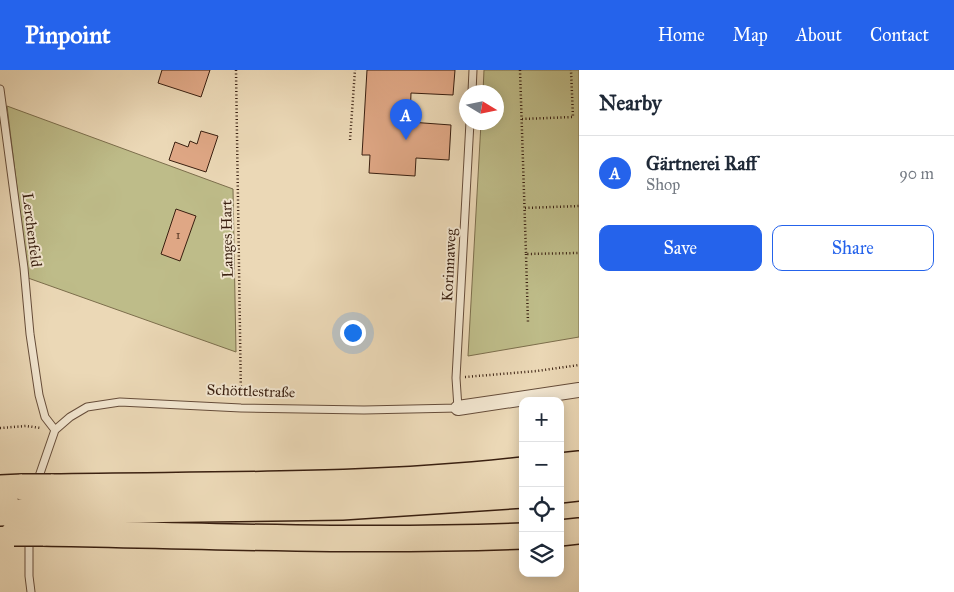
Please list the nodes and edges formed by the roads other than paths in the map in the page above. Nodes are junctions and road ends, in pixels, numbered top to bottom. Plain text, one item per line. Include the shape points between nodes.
1 (473, 70) edge
2 (472, 85) edge
3 (0, 89) edge
4 (470, 130) edge
5 (579, 390) edge
6 (458, 408) junction
7 (55, 430) junction
8 (579, 464) edge
9 (564, 466) edge
10 (519, 470) edge
11 (579, 488) edge
12 (564, 490) edge
13 (519, 495) edge
14 (25, 513) edge
15 (579, 531) edge
16 (564, 533) edge
17 (519, 536) edge
18 (31, 592) edge

1 - 2 lane
3 - 7 lane, Lerchenfeld via 39,395 45,417
4 - 6 lane, Korinnaweg via 456,378
5 - 6 street, Schöttlestraße
6 - 7 lane, Schöttlestraße via 241,408 120,402 87,407 70,416
7 - 14 lane, Schöttlestraße
8 - 9 highway
10 - 14 highway via 338,482
11 - 12 highway
13 - 14 highway via 342,507
14 - 17 highway via 280,539
14 - 18 lane, Schöttlestraße
15 - 16 highway

